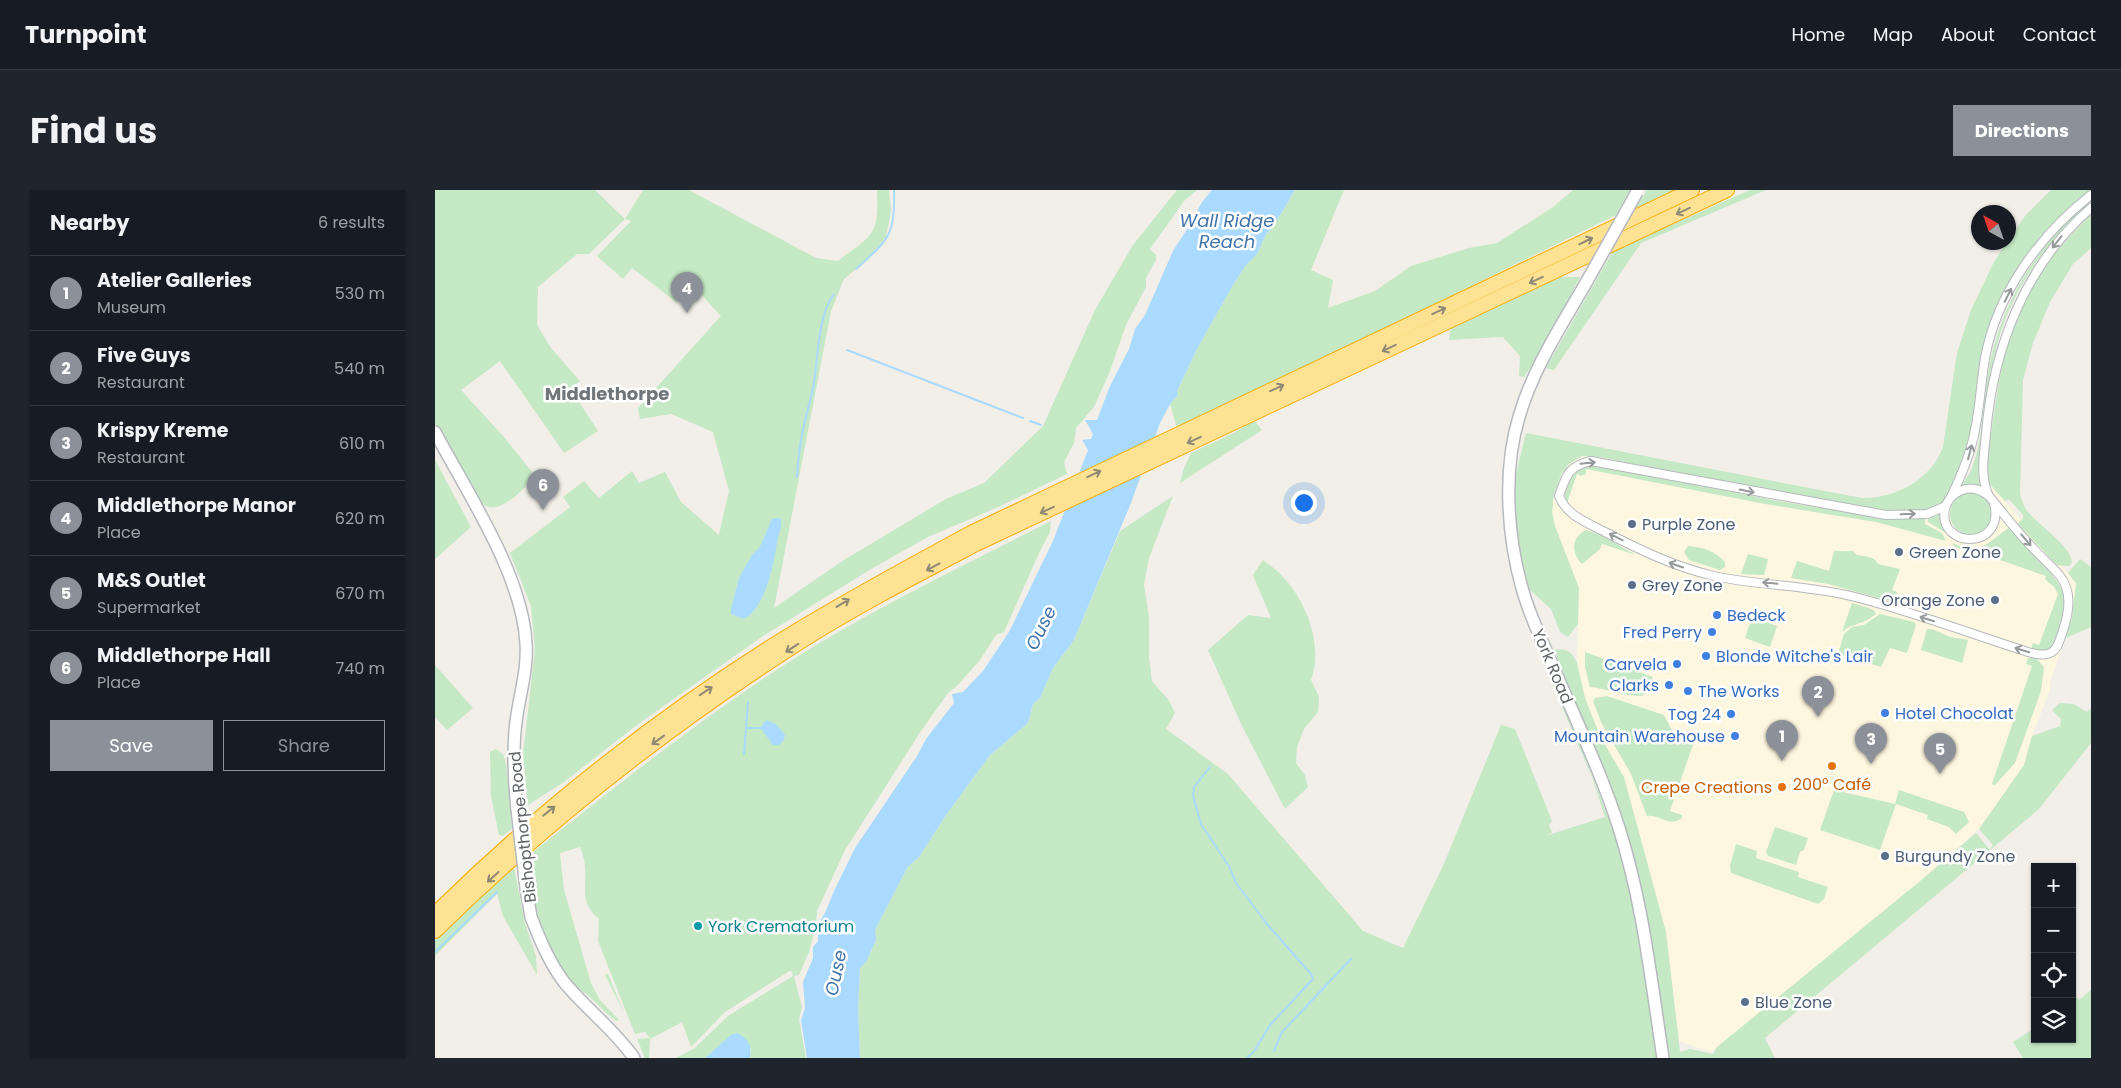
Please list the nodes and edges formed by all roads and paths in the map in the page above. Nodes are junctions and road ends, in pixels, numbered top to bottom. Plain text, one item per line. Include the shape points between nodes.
1 (1692, 190) edge
2 (1727, 190) edge
3 (1638, 191) edge
4 (2091, 194) edge
5 (2091, 208) edge
6 (1235, 414) junction
7 (435, 432) edge
8 (1989, 496) junction
9 (1951, 497) junction
10 (1994, 503) junction
11 (1946, 506) junction
12 (973, 538) junction
13 (435, 914) edge
14 (435, 931) edge
15 (634, 1058) edge
16 (1663, 1058) edge

6 -> 1 highway
2 -> 6 highway
3 - 16 main road, York Road, bridge via 1535,373 1519,416 1509,466 1509,495 1515,558 1522,589 1619,827 1641,906
9 -> 4 street via 1966,464 1975,432 1985,358 1994,323 2038,246 2065,215
5 -> 8 street via 2059,239 2039,266 2021,295 2007,332 1994,380 1987,425 1982,475
6 - 12 highway
7 - 15 main road, Bishopthorpe Road, bridge via 511,578 523,615 527,645 513,751 531,917 542,945 564,981
8 - 9 street via 1974,488
8 - 10 street
9 - 11 street
10 - 11 street via 1996,521 1991,529 1985,536 1968,540 1952,532 1945,516
10 -> 11 street via 2061,577 2067,590 2069,608 2061,636 2057,648 2048,655 2040,656 1836,592 1735,580 1675,564 1580,519 1563,506 1559,496 1573,468 1591,461 1886,515 1927,514
13 -> 12 highway via 614,758 694,699 876,583
12 -> 14 highway via 795,645 702,708 543,831

